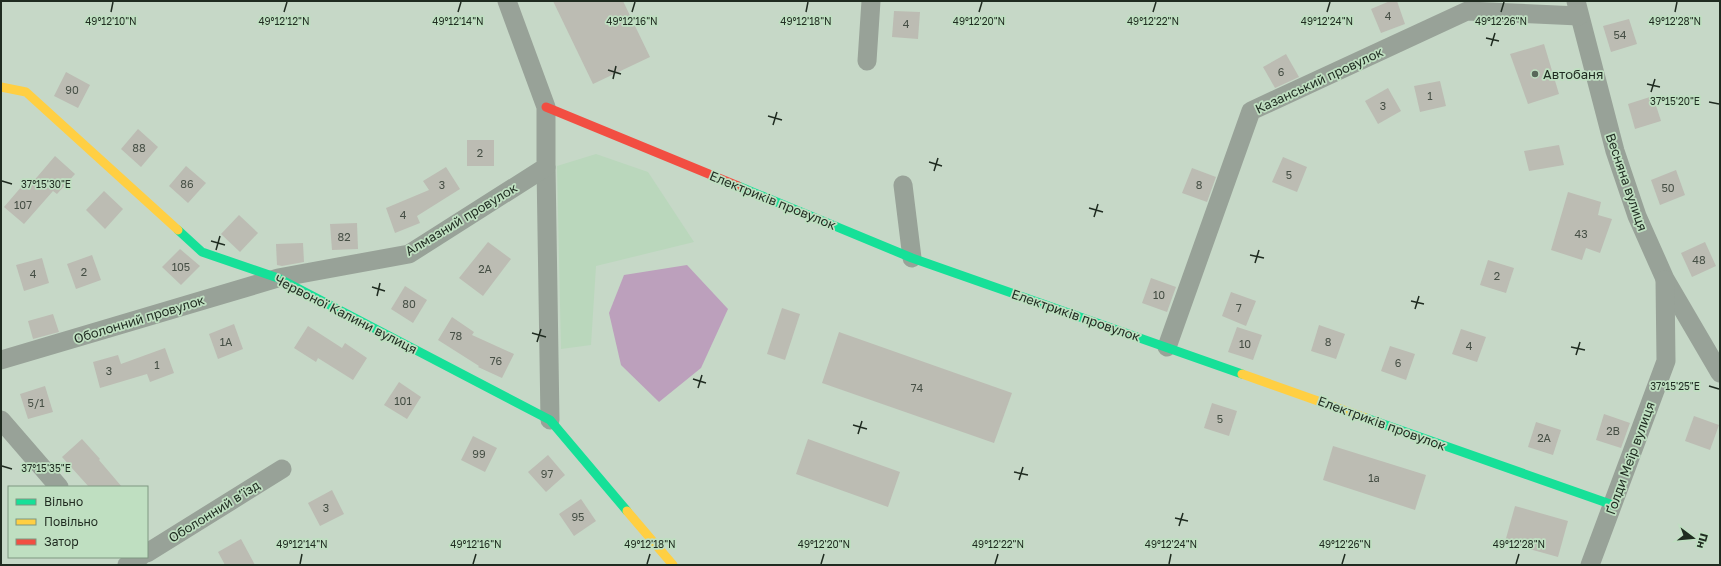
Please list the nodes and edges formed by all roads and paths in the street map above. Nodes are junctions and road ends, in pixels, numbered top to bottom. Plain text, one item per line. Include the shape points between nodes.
1 (507, 1) edge
2 (871, 1) edge
3 (1578, 9) edge
4 (867, 61) dead end
5 (1, 87) edge
6 (546, 107) junction
7 (546, 166) junction
8 (903, 185) dead end
9 (912, 258) junction
10 (278, 278) junction
11 (1665, 279) junction
12 (1167, 347) junction
13 (1, 360) edge
14 (1720, 373) edge
15 (1, 420) edge
16 (550, 420) junction
17 (282, 470) dead end
18 (58, 486) edge
19 (1613, 505) junction
20 (148, 552) edge
21 (138, 558) edge
22 (127, 565) edge
23 (673, 565) edge
24 (1590, 565) edge

1 - 6 street
2 - 4 street
3 - 11 street, Весняна вулиця via 1615,151 1636,216
3 - 12 street, Казанський провулок via 1468,11 1251,111
5 - 10 street, Червоної Калини вулиця via 26,92 202,252
6 - 7 street
6 - 9 street, Електриків провулок
7 - 10 street, Алмазний провулок via 409,254
7 - 16 street
8 - 9 street
9 - 12 street, Електриків провулок
10 - 13 street, Оболонний провулок
10 - 16 street, Червоної Калини вулиця
11 - 14 street, Весняна вулиця
11 - 19 street, Ґолди Меїр вулиця via 1666,361
12 - 19 street, Електриків провулок
15 - 18 street
16 - 23 street, Червоної Калини вулиця
17 - 20 street, Оболонний в’їзд
19 - 24 street, Ґолди Меїр вулиця
21 - 22 street

